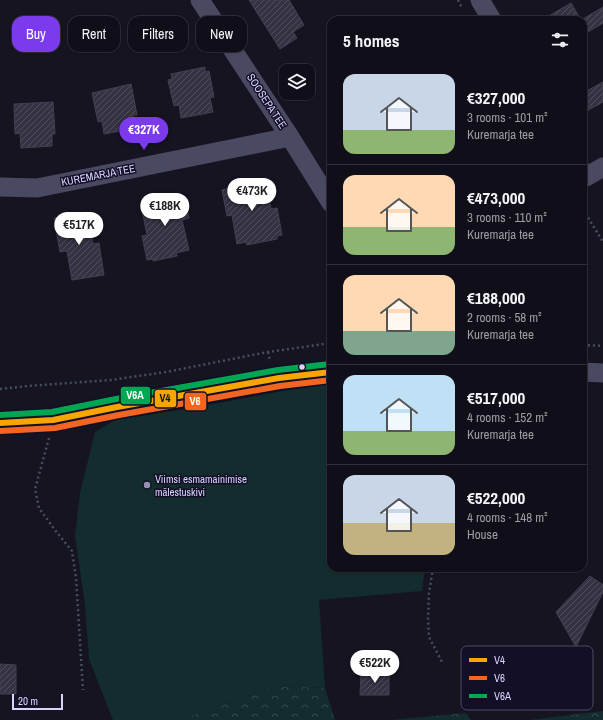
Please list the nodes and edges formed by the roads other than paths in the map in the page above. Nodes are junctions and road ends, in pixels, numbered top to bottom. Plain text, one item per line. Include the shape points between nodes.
1 (200, 0) edge
2 (480, 0) edge
3 (490, 16) edge
4 (290, 137) junction
5 (603, 167) edge
6 (587, 176) edge
7 (0, 187) edge
8 (327, 197) edge
9 (587, 372) edge
10 (327, 373) edge
11 (603, 373) edge
12 (0, 423) edge

1 - 4 street, SOOSEPA TEE
2 - 3 street
4 - 7 street, KUREMARJA TEE via 37,188
4 - 8 street, SOOSEPA TEE
5 - 6 street
9 - 11 street
10 - 12 street via 272,380 53,420

